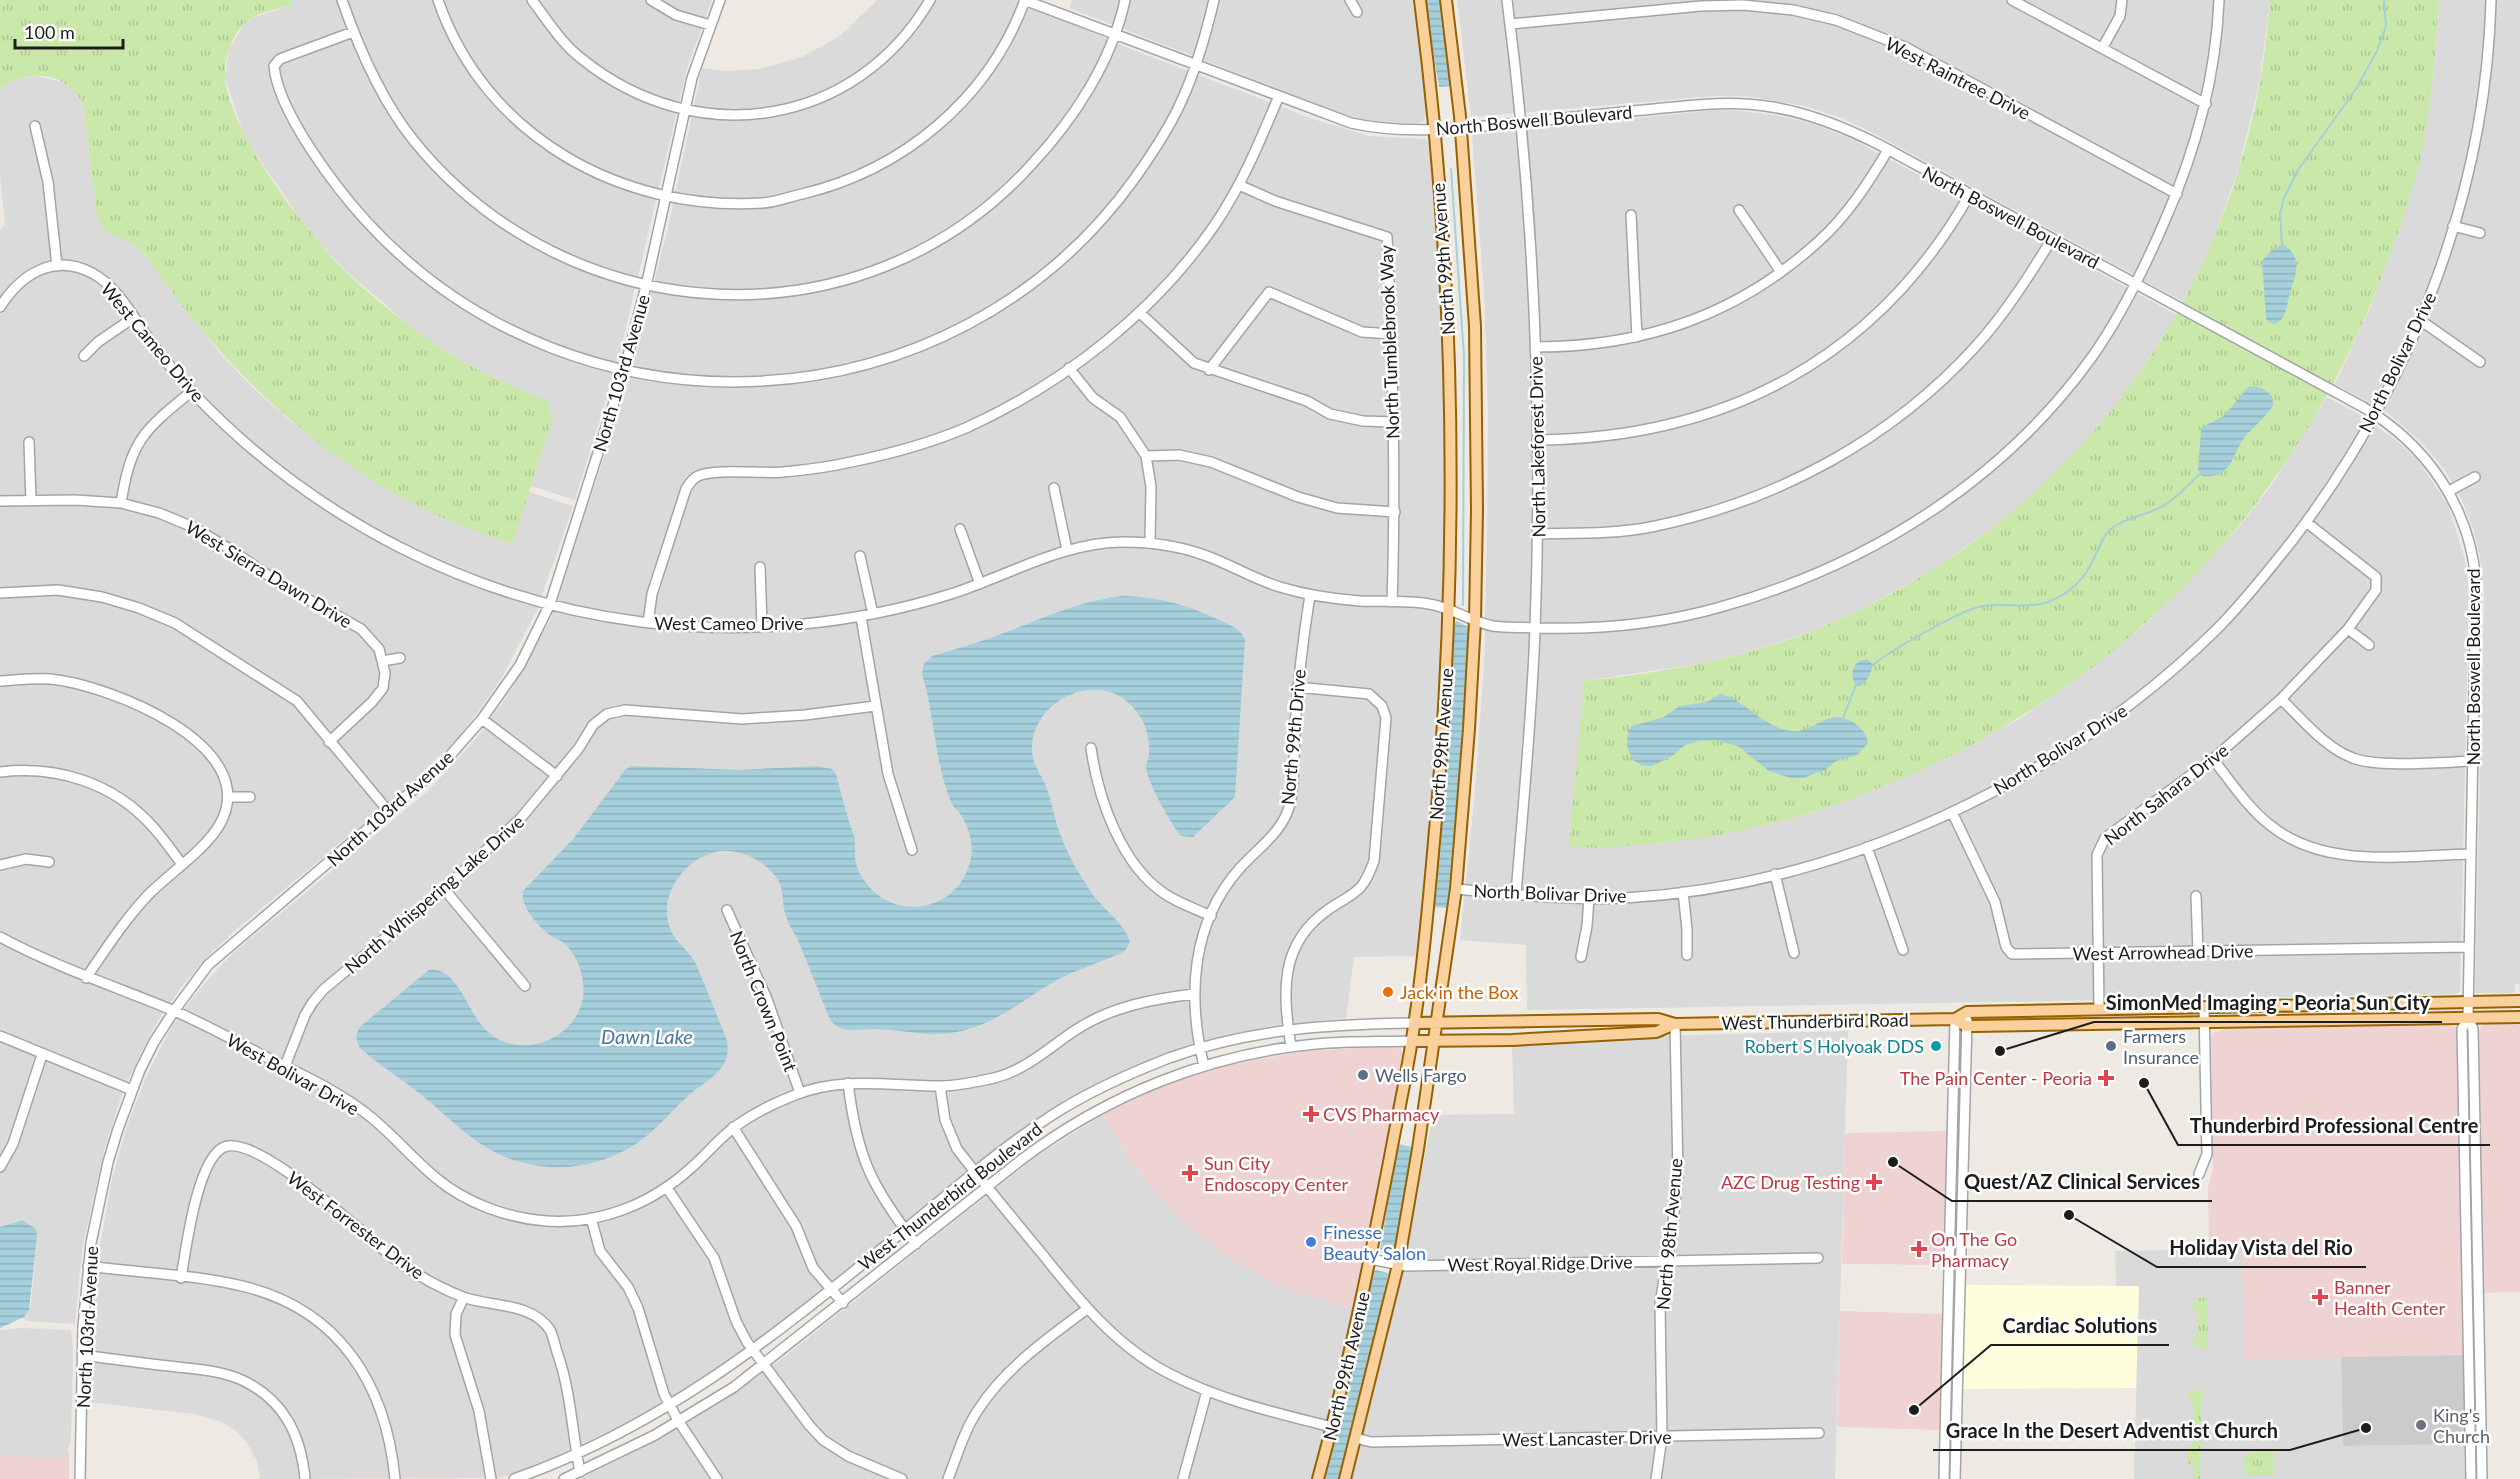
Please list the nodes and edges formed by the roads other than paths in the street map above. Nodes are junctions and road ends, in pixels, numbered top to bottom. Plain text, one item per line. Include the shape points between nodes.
1 (342, 0) edge
2 (438, 0) edge
3 (532, 0) edge
4 (651, 0) edge
5 (720, 0) edge
6 (930, 0) edge
7 (1025, 0) edge
8 (1125, 0) edge
9 (1214, 0) edge
10 (1350, 0) edge
11 (1420, 0) edge
12 (1446, 0) edge
13 (1507, 0) edge
14 (2012, 0) edge
15 (2122, 0) edge
16 (2219, 0) edge
17 (2491, 0) edge
18 (1357, 12) dead end
19 (1510, 24) junction
20 (710, 25) junction
21 (353, 32) junction
22 (1114, 33) junction
23 (2103, 47) junction
24 (1196, 64) junction
25 (1279, 96) junction
26 (2206, 104) junction
27 (685, 111) junction
28 (1521, 123) junction
29 (35, 126) dead end
30 (1461, 128) junction
31 (1434, 129) junction
32 (1888, 150) junction
33 (1239, 185) junction
34 (1970, 194) junction
35 (2177, 194) junction
36 (666, 198) junction
37 (1739, 210) dead end
38 (1631, 216) dead end
39 (2453, 225) junction
40 (2480, 233) dead end
41 (2052, 239) junction
42 (57, 266) junction
43 (1781, 272) junction
44 (2136, 284) junction
45 (646, 286) junction
46 (0, 307) edge
47 (1140, 313) junction
48 (133, 318) junction
49 (2420, 321) junction
50 (1392, 334) junction
51 (1637, 337) junction
52 (1535, 347) junction
53 (84, 357) dead end
54 (2480, 362) dead end
55 (1069, 368) junction
56 (1209, 369) junction
57 (624, 371) junction
58 (192, 391) junction
59 (2375, 415) junction
60 (1392, 422) junction
61 (1538, 440) junction
62 (29, 442) dead end
63 (1146, 456) junction
64 (2475, 477) dead end
65 (1054, 488) dead end
66 (2449, 491) junction
67 (0, 501) edge
68 (31, 501) junction
69 (121, 503) junction
70 (1395, 512) junction
71 (2306, 522) junction
72 (960, 529) dead end
73 (1538, 534) junction
74 (1150, 543) junction
75 (1067, 550) junction
76 (860, 556) dead end
77 (760, 567) dead end
78 (980, 584) junction
79 (0, 593) edge
80 (1310, 595) junction
81 (1392, 602) junction
82 (550, 603) junction
83 (1448, 610) junction
84 (873, 614) junction
85 (861, 617) junction
86 (1475, 621) junction
87 (648, 623) junction
88 (762, 626) junction
89 (1535, 628) junction
90 (2348, 629) junction
91 (2369, 645) dead end
92 (400, 658) dead end
93 (382, 661) junction
94 (0, 681) edge
95 (1297, 687) junction
96 (2281, 699) junction
97 (875, 706) junction
98 (482, 719) junction
99 (330, 742) junction
100 (1091, 748) dead end
101 (2213, 759) junction
102 (2473, 761) junction
103 (0, 772) edge
104 (557, 776) junction
105 (228, 796) junction
106 (250, 797) dead end
107 (389, 812) junction
108 (1952, 812) junction
109 (1867, 847) junction
110 (912, 850) dead end
111 (2471, 854) junction
112 (49, 862) dead end
113 (181, 863) junction
114 (0, 865) edge
115 (1775, 874) junction
116 (444, 889) junction
117 (1456, 889) junction
118 (1683, 892) junction
119 (1516, 894) junction
120 (2196, 896) dead end
121 (1589, 898) junction
122 (727, 910) dead end
123 (1211, 916) junction
124 (0, 937) edge
125 (2469, 947) junction
126 (1903, 950) dead end
127 (2198, 952) junction
128 (1794, 953) dead end
129 (2098, 953) junction
130 (1687, 955) dead end
131 (1581, 957) dead end
132 (86, 978) junction
133 (525, 986) dead end
134 (1194, 994) junction
135 (2520, 1001) edge
136 (2468, 1002) junction
137 (2204, 1006) junction
138 (2099, 1009) junction
139 (174, 1011) junction
140 (1967, 1012) junction
141 (2468, 1017) junction
142 (2520, 1017) edge
143 (1955, 1018) junction
144 (1432, 1022) junction
145 (1414, 1023) junction
146 (2204, 1023) junction
147 (1675, 1024) junction
148 (2046, 1024) junction
149 (1966, 1026) junction
150 (1288, 1029) junction
151 (0, 1036) edge
152 (1423, 1041) junction
153 (1291, 1047) junction
154 (1199, 1048) junction
155 (42, 1055) junction
156 (285, 1066) junction
157 (1203, 1066) junction
158 (1954, 1076) junction
159 (1965, 1076) junction
160 (848, 1083) junction
161 (940, 1086) junction
162 (132, 1090) junction
163 (800, 1092) junction
164 (2463, 1105) junction
165 (2475, 1105) junction
166 (1953, 1118) junction
167 (1964, 1119) junction
168 (733, 1127) junction
169 (0, 1167) edge
170 (976, 1173) junction
171 (2199, 1174) dead end
172 (987, 1187) junction
173 (667, 1188) junction
174 (2465, 1206) junction
175 (2477, 1206) junction
176 (591, 1218) junction
177 (905, 1230) junction
178 (916, 1244) junction
179 (1818, 1258) dead end
180 (1370, 1259) junction
181 (1667, 1261) junction
182 (1398, 1265) junction
183 (88, 1266) junction
184 (1949, 1266) junction
185 (1961, 1266) junction
186 (2466, 1274) junction
187 (2478, 1274) junction
188 (182, 1278) junction
189 (832, 1289) junction
190 (464, 1298) junction
191 (843, 1303) junction
192 (1087, 1309) junction
193 (1948, 1312) junction
194 (1959, 1312) junction
195 (2468, 1344) junction
196 (2479, 1344) junction
197 (754, 1350) junction
198 (83, 1355) junction
199 (763, 1365) junction
200 (1207, 1391) junction
201 (670, 1406) junction
202 (2480, 1407) junction
203 (2469, 1408) junction
204 (679, 1422) junction
205 (1332, 1427) junction
206 (1819, 1433) dead end
207 (1662, 1437) junction
208 (1356, 1438) junction
209 (1945, 1453) junction
210 (1956, 1453) junction
211 (576, 1454) junction
212 (580, 1472) junction
213 (80, 1479) edge
214 (305, 1479) edge
215 (395, 1479) edge
216 (491, 1479) edge
217 (514, 1479) edge
218 (564, 1479) edge
219 (717, 1479) edge
220 (902, 1479) edge
221 (948, 1479) edge
222 (1183, 1479) edge
223 (1318, 1479) edge
224 (1345, 1479) edge
225 (1656, 1479) edge
226 (1944, 1479) edge
227 (1955, 1479) edge
228 (2471, 1479) edge
229 (2482, 1479) edge

1 - 21 street
2 - 36 street via 468,62 527,129 579,166
3 - 27 street via 580,58 632,92
4 - 20 street via 676,15
5 - 20 street, North 103rd Avenue
6 - 27 street via 890,54 832,93 761,114 724,116
7 - 22 street, North Boswell Boulevard
7 - 36 street via 993,64 963,102 940,124 888,161 821,190 765,203 712,204
8 - 22 street
9 - 24 street
10 - 18 street
11 - 31 main road, North 99th Avenue
12 - 30 main road, North 99th Avenue
13 - 19 street, North Lakeforest Drive
14 - 23 street
15 - 23 street via 2120,16
16 - 26 street, West Cameo Drive
17 - 39 street, North Bolivar Drive via 2486,88
19 - 28 street, North Lakeforest Drive
19 - 35 street, West Raintree Drive via 1743,5 1793,10 1836,20 1905,47
20 - 27 street, North 103rd Avenue
21 - 45 street via 387,102 414,140 458,188 528,240 575,263
21 - 57 street via 280,59 274,66 297,124 357,211 420,272 484,316 559,352
22 - 24 street, North Boswell Boulevard
22 - 45 street via 1090,86 1054,140 1015,183 980,213 926,247 876,270 816,287 745,296
23 - 26 street
24 - 25 street, North Boswell Boulevard
24 - 57 street via 1157,147 1092,232 1027,288 957,331 890,358 802,379 726,383
25 - 31 street, North Boswell Boulevard via 1351,123 1394,131
25 - 33 street
26 - 35 street, West Cameo Drive
27 - 36 street, North 103rd Avenue
28 - 30 street, North Boswell Boulevard
28 - 32 street, North Boswell Boulevard via 1737,103 1806,114
28 - 52 street, North Lakeforest Drive
29 - 42 street via 48,182
30 - 31 street, North Boswell Boulevard
30 - 86 main road, North 99th Avenue via 1475,326
31 - 83 main road, North 99th Avenue via 1449,332 1452,511
32 - 34 street, North Boswell Boulevard
32 - 43 street via 1849,208 1821,240
33 - 47 street via 1200,244
33 - 50 street, North Tumblebrook Way via 1275,201 1387,237
34 - 41 street, North Boswell Boulevard
34 - 61 street via 1938,244 1893,298 1859,330 1789,380 1728,407 1657,428 1620,436
35 - 44 street, West Cameo Drive
36 - 45 street, North 103rd Avenue
37 - 43 street
38 - 51 street
39 - 40 street
39 - 49 street, North Bolivar Drive via 2441,271
41 - 44 street, North Boswell Boulevard
41 - 73 street via 2027,280 1976,346 1914,405 1858,447 1770,492 1696,516 1606,532
42 - 46 street, West Cameo Drive via 30,274
42 - 48 street, West Cameo Drive via 74,266 98,276
43 - 51 street via 1708,315
44 - 59 street, North Boswell Boulevard
44 - 89 street, West Cameo Drive via 2091,358 2014,445 1917,522 1869,550 1816,575 1703,613 1631,625
45 - 57 street, North 103rd Avenue
47 - 55 street
47 - 56 street via 1194,363
48 - 53 street via 98,342
48 - 58 street, West Cameo Drive
49 - 54 street
49 - 59 street, North Bolivar Drive
50 - 56 street via 1362,332 1269,292
50 - 60 street, North Tumblebrook Way
51 - 52 street via 1588,346
52 - 61 street, North Lakeforest Drive
55 - 63 street via 1093,398 1120,417
55 - 87 street via 968,427 897,451 849,463 784,472 708,473 695,477 686,489 652,594
56 - 60 street via 1307,401 1330,414
57 - 82 street, North 103rd Avenue
58 - 69 street via 149,426 126,470
58 - 82 street, West Cameo Drive via 272,466 347,519 454,573
59 - 66 street, North Boswell Boulevard via 2414,446
59 - 71 street, North Bolivar Drive
60 - 70 street, North Tumblebrook Way
61 - 73 street, North Lakeforest Drive
62 - 68 street
63 - 70 street via 1179,455 1211,462 1298,497 1338,508
63 - 74 street via 1151,487
64 - 66 street
65 - 75 street
66 - 102 street, North Boswell Boulevard via 2466,531 2475,569
67 - 68 street, West Sierra Dawn Drive
68 - 69 street, West Sierra Dawn Drive
69 - 93 street, West Sierra Dawn Drive via 159,513 223,544 282,585 361,629 379,649
70 - 81 street, North Tumblebrook Way
71 - 90 street, North Sahara Drive via 2376,577 2376,590
71 - 108 street, North Bolivar Drive via 2258,585 2217,629 2134,702 2040,765
72 - 78 street
73 - 89 street, North Lakeforest Drive
74 - 75 street, West Cameo Drive via 1108,542
74 - 80 street, West Cameo Drive via 1197,552 1258,580
75 - 78 street, West Cameo Drive
76 - 84 street
77 - 88 street
78 - 84 street, West Cameo Drive
79 - 99 street via 58,590 102,597 175,623 297,701
80 - 81 street, West Cameo Drive
80 - 95 street, North 99th Drive
81 - 83 street, West Cameo Drive via 1429,604
82 - 87 street, West Cameo Drive
82 - 98 street, North 103rd Avenue via 520,665
83 - 86 street, West Cameo Drive
83 - 145 main road, North 99th Avenue via 1444,720
84 - 85 street, West Cameo Drive
85 - 88 street, West Cameo Drive
85 - 97 street
86 - 89 street, West Cameo Drive via 1496,627
86 - 117 main road, North 99th Avenue
87 - 88 street, West Cameo Drive
89 - 119 street, North Lakeforest Drive
90 - 91 street
90 - 96 street, North Sahara Drive
92 - 93 street
93 - 99 street via 383,688
94 - 105 street via 51,679 116,695 161,718 205,748 218,764
95 - 123 street, North 99th Drive via 1290,804 1276,832 1224,888
95 - 150 street via 1370,694 1382,706 1386,718 1374,861 1359,890 1320,916 1298,940 1285,983
96 - 101 street, North Sahara Drive
96 - 102 street via 2331,746 2353,758 2378,762
97 - 104 street, North Whispering Lake Drive via 742,719 625,710 607,714 593,725
97 - 110 street via 888,774
98 - 104 street
98 - 107 street, North 103rd Avenue via 440,767
99 - 107 street
100 - 123 street via 1108,813 1141,872 1167,896
101 - 111 street via 2268,824 2319,851 2362,856
101 - 129 street, North Sahara Drive via 2100,844
102 - 111 street, North Boswell Boulevard
103 - 113 street via 56,772 105,789 133,807
104 - 116 street, North Whispering Lake Drive via 520,819
105 - 106 street
105 - 113 street via 221,823
107 - 139 street, North 103rd Avenue via 208,965
108 - 109 street, North Bolivar Drive
108 - 129 street, West Arrowhead Drive via 1995,902 2012,954
109 - 115 street, North Bolivar Drive
109 - 126 street
111 - 125 street, North Boswell Boulevard
112 - 114 street via 26,859
113 - 132 street via 122,926
115 - 118 street, North Bolivar Drive
115 - 128 street
116 - 133 street
116 - 156 street, North Whispering Lake Drive via 323,990 313,1002
117 - 119 street, North Bolivar Drive
117 - 144 main road, North 99th Avenue
118 - 121 street, North Bolivar Drive
118 - 130 street
119 - 121 street, North Bolivar Drive
120 - 127 street
121 - 131 street
122 - 163 street, North Crown Point via 766,999
123 - 134 street, North 99th Drive via 1194,972
124 - 132 street, West Bolivar Drive
125 - 127 street, West Arrowhead Drive
125 - 136 street, North Boswell Boulevard
127 - 129 street, West Arrowhead Drive
129 - 138 street, North Sahara Drive
132 - 139 street, West Bolivar Drive
134 - 154 street, North 99th Drive
134 - 161 street, West Bolivar Drive via 1122,1008 1093,1020 998,1077
135 - 136 main road, West Thunderbird Road
136 - 137 main road, West Thunderbird Road
136 - 141 street, North Boswell Boulevard
137 - 138 main road, West Thunderbird Road
137 - 146 street
138 - 140 main road, West Thunderbird Road
138 - 148 main road via 2095,1015
139 - 156 street, West Bolivar Drive
139 - 162 street, North 103rd Avenue via 154,1042
140 - 143 main road, West Thunderbird Road
140 - 149 street
141 - 142 main road
141 - 146 main road
141 - 164 street via 2462,1029
141 - 165 street via 2473,1029
143 - 147 main road, West Thunderbird Road
143 - 149 main road
143 - 158 street
144 - 145 main road, West Thunderbird Boulevard
144 - 147 main road, West Thunderbird Road via 1658,1019
144 - 152 main road, North 99th Avenue
145 - 150 street, West Thunderbird Boulevard
145 - 152 main road, North 99th Avenue
146 - 148 main road
146 - 171 street via 2207,1154
147 - 152 main road, West Thunderbird Road via 1656,1032
147 - 181 street, North 98th Avenue via 1678,1174
148 - 149 main road
149 - 159 street
150 - 153 street
150 - 154 street, West Thunderbird Boulevard
151 - 155 street
152 - 153 street, West Thunderbird Boulevard
152 - 180 main road, North 99th Avenue
152 - 182 main road, North 99th Avenue
153 - 157 street, West Thunderbird Boulevard
154 - 157 street, North 99th Drive
154 - 170 street, West Thunderbird Boulevard via 1115,1081 1063,1108
155 - 162 street
155 - 169 street via 13,1143
156 - 176 street, West Bolivar Drive via 371,1117 437,1179 464,1197 517,1216 568,1222
157 - 172 street, West Thunderbird Boulevard via 1134,1092 1080,1120
158 - 159 street
158 - 166 street
159 - 167 street
160 - 161 street, West Bolivar Drive
160 - 163 street, West Bolivar Drive
160 - 177 street via 853,1124 865,1166 877,1191
161 - 170 street via 950,1134
162 - 183 street, North 103rd Avenue via 108,1162
163 - 168 street, West Bolivar Drive
164 - 165 street
164 - 174 street
165 - 175 street
166 - 167 street
166 - 184 street
167 - 185 street
168 - 173 street, West Bolivar Drive
168 - 189 street via 796,1226 813,1268
170 - 172 street
170 - 177 street, West Thunderbird Boulevard
172 - 178 street, West Thunderbird Boulevard
172 - 192 street
173 - 176 street, West Bolivar Drive via 632,1207
173 - 197 street via 714,1258 736,1321
174 - 175 street
174 - 186 street
175 - 187 street
176 - 201 street via 600,1251 628,1287 638,1308
177 - 178 street
177 - 189 street, West Thunderbird Boulevard
178 - 191 street, West Thunderbird Boulevard
179 - 181 street, West Royal Ridge Drive
180 - 182 street, West Royal Ridge Drive
180 - 205 main road, North 99th Avenue
181 - 182 street, West Royal Ridge Drive
181 - 207 street, North 98th Avenue via 1660,1304
182 - 208 main road, North 99th Avenue
183 - 188 street
183 - 198 street, North 103rd Avenue
184 - 185 street
184 - 193 street
185 - 194 street
186 - 187 street
186 - 195 street
187 - 196 street
188 - 190 street, West Forrester Drive via 196,1203 209,1160 227,1146 238,1146 273,1163 319,1195 397,1261
188 - 215 street via 232,1284 268,1294 300,1309 331,1333 357,1363 378,1400 390,1441
189 - 191 street
189 - 197 street, West Thunderbird Boulevard
190 - 211 street, West Forrester Drive via 498,1303 536,1317 550,1330 567,1384
190 - 216 street via 456,1314 455,1335 479,1411
191 - 199 street, West Thunderbird Boulevard
192 - 200 street via 1120,1340 1163,1370
192 - 221 street via 1014,1367 978,1410
193 - 194 street
193 - 209 street
194 - 210 street
195 - 196 street
195 - 203 street
196 - 202 street
197 - 199 street
197 - 201 street, West Thunderbird Boulevard
198 - 213 street, North 103rd Avenue
198 - 214 street via 241,1379 265,1394 283,1413 298,1438
199 - 204 street, West Thunderbird Boulevard
199 - 220 street via 823,1440 848,1456
200 - 205 street via 1241,1404
200 - 222 street
201 - 204 street
201 - 211 street, West Thunderbird Boulevard
202 - 203 street
202 - 229 street
203 - 228 street
204 - 212 street, West Thunderbird Boulevard
204 - 219 street
205 - 223 main road, North 99th Avenue
206 - 207 street, West Lancaster Drive
207 - 208 street, West Lancaster Drive via 1371,1442
207 - 225 street, North 98th Avenue
208 - 224 main road, North 99th Avenue
209 - 210 street
209 - 226 street
210 - 227 street
211 - 212 street, West Forrester Drive
211 - 217 street, West Thunderbird Boulevard
212 - 218 street, West Thunderbird Boulevard

